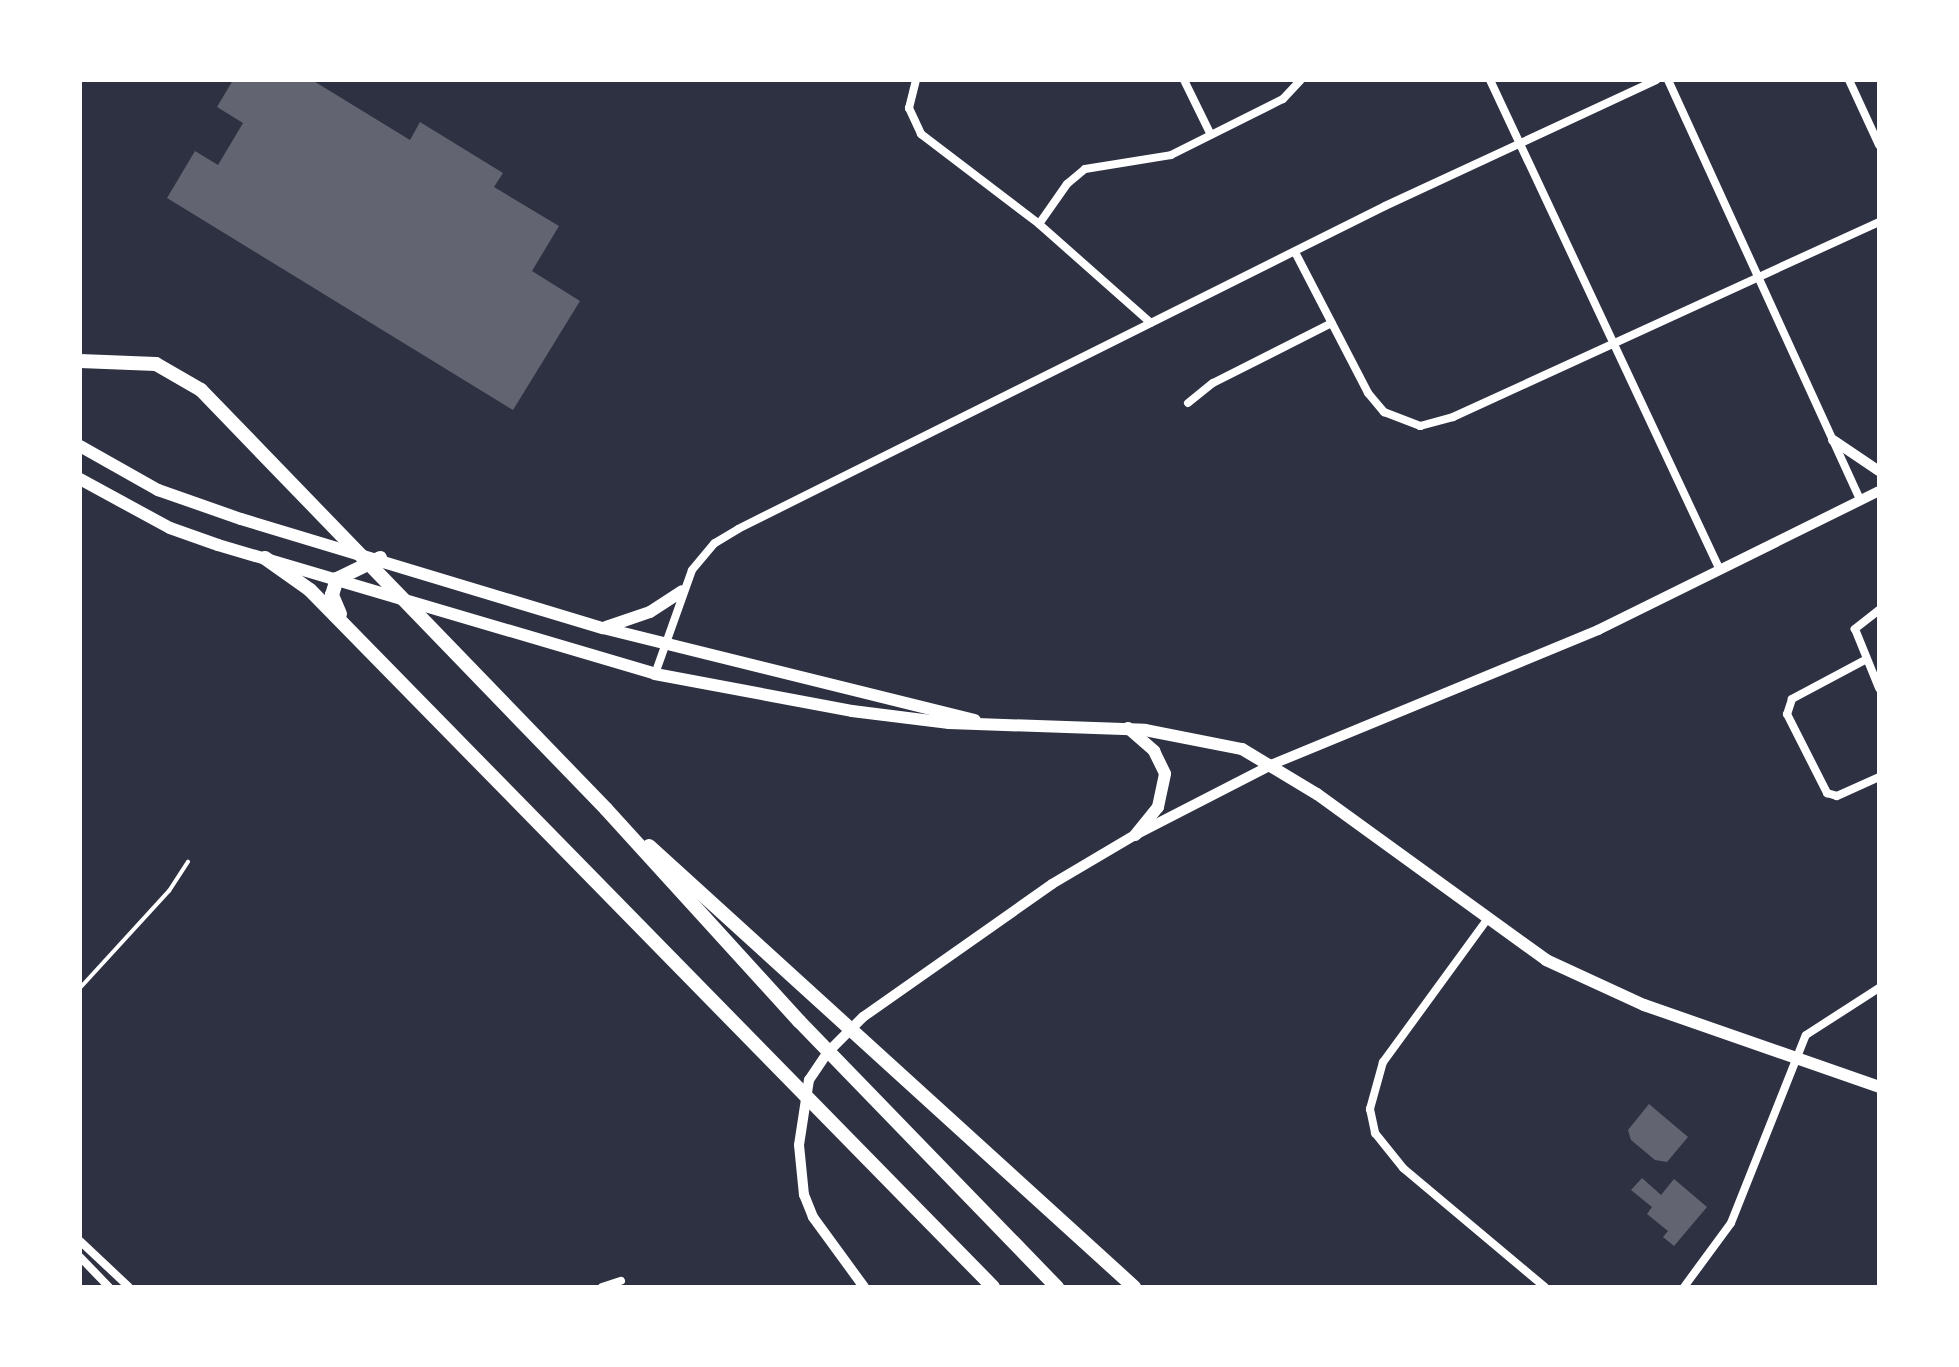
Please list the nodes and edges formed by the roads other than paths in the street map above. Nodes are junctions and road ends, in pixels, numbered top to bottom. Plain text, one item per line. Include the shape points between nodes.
1 (1184, 80) edge
2 (1301, 80) edge
3 (1490, 80) edge
4 (1656, 80) edge
5 (1668, 80) edge
6 (1849, 80) edge
7 (915, 82) edge
8 (1211, 135) junction
9 (1520, 143) junction
10 (1879, 145) edge
11 (1879, 222) edge
12 (1039, 224) junction
13 (1295, 252) junction
14 (1760, 279) junction
15 (1151, 323) junction
16 (1332, 323) junction
17 (1613, 343) junction
18 (102, 360) junction
19 (80, 361) edge
20 (80, 375) edge
21 (1188, 403) dead end
22 (1833, 440) junction
23 (80, 446) edge
24 (1879, 471) edge
25 (80, 479) edge
26 (1878, 491) edge
27 (1860, 500) junction
28 (265, 558) junction
29 (380, 558) junction
30 (1720, 570) junction
31 (337, 579) junction
32 (682, 591) junction
33 (1879, 610) edge
34 (603, 628) junction
35 (357, 637) junction
36 (665, 643) junction
37 (1865, 660) junction
38 (655, 674) junction
39 (1879, 688) edge
40 (981, 722) junction
41 (1128, 728) junction
42 (1273, 764) junction
43 (1879, 777) edge
44 (606, 809) junction
45 (1135, 835) junction
46 (188, 862) dead end
47 (1486, 921) junction
48 (80, 988) edge
49 (1879, 988) edge
50 (1793, 1058) junction
51 (1879, 1087) edge
52 (80, 1241) edge
53 (962, 1255) junction
54 (80, 1257) edge
55 (1111, 1269) junction
56 (621, 1281) dead end
57 (109, 1287) edge
58 (129, 1287) edge
59 (602, 1287) edge
60 (864, 1287) edge
61 (980, 1287) edge
62 (993, 1287) edge
63 (1057, 1287) edge
64 (1125, 1287) edge
65 (1134, 1287) edge
66 (1545, 1287) edge
67 (1684, 1287) edge

1 - 8 street
2 - 8 street via 1291,95
3 - 9 street
4 - 9 street
5 - 14 street
6 - 10 street
7 - 12 street via 909,108 921,134
8 - 12 street via 1161,158 1085,169 1067,184
9 - 13 street
9 - 17 street
11 - 14 street
12 - 15 street
13 - 15 street
13 - 16 street
14 - 17 street
14 - 22 street
15 - 32 street via 738,529 699,558
16 - 17 street via 1377,405 1392,417 1420,426 1453,417
16 - 21 street via 1213,383
17 - 30 street
18 - 19 highway
18 - 20 highway
18 - 44 highway via 156,364 187,379
22 - 24 street
22 - 27 street
23 - 29 main road via 191,503
25 - 28 main road via 170,528
26 - 27 street
27 - 30 street
28 - 31 main road
28 - 35 highway via 300,581
29 - 31 highway
29 - 34 main road
30 - 42 street via 1574,641
31 - 35 highway via 332,601
31 - 38 main road
32 - 34 main road via 642,616
32 - 36 street
33 - 37 street via 1855,629
34 - 36 main road
35 - 53 highway
36 - 38 street
36 - 40 main road
37 - 39 street
37 - 43 street via 1792,699 1787,714 1827,793 1837,796
38 - 40 main road via 852,711
40 - 41 main road
41 - 42 main road via 1215,741
41 - 45 main road via 1154,751 1165,774 1158,807
42 - 45 street
42 - 47 main road
44 - 55 highway
44 - 63 highway via 799,1021
45 - 60 street via 1052,884 879,1005 827,1053 809,1080 799,1145 804,1195 829,1243
46 - 48 lane via 169,891
47 - 50 main road via 1589,981
47 - 66 street via 1383,1062 1370,1109 1375,1133 1403,1168
49 - 50 street via 1810,1030
50 - 51 main road
50 - 67 street via 1731,1223
52 - 58 street
53 - 61 highway
53 - 62 highway
54 - 57 street
55 - 64 highway
55 - 65 highway
56 - 59 street

